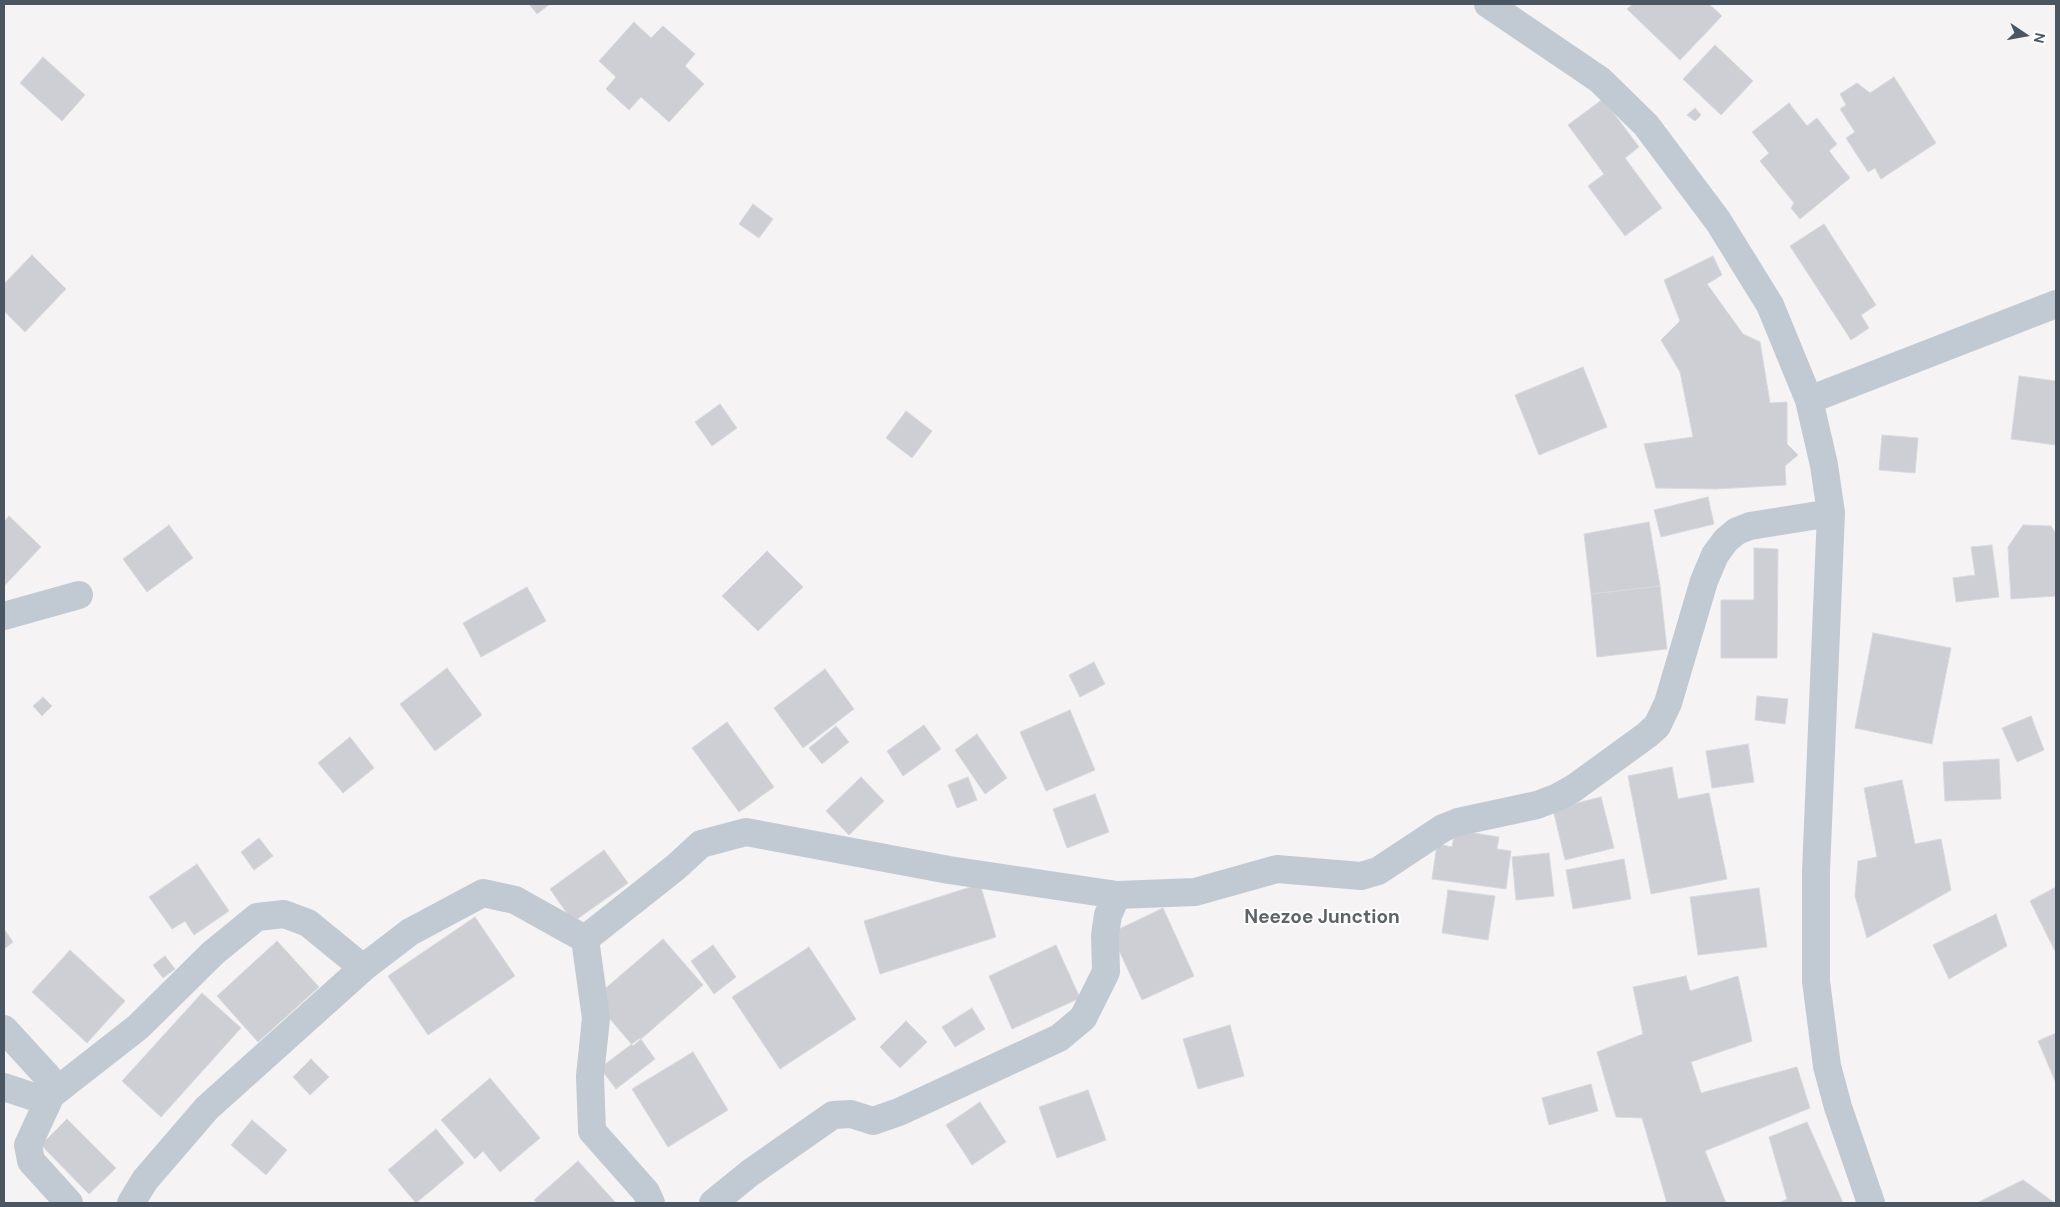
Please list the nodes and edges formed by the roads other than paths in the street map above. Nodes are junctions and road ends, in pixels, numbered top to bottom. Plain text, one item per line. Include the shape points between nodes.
1 (1488, 4) edge
2 (2056, 304) edge
3 (1809, 400) junction
4 (1831, 513) junction
5 (79, 595) dead end
6 (4, 616) edge
7 (1118, 895) junction
8 (585, 939) junction
9 (363, 968) junction
10 (4, 1029) edge
11 (4, 1087) edge
12 (52, 1095) junction
13 (69, 1203) edge
14 (131, 1203) edge
15 (651, 1203) edge
16 (713, 1203) edge
17 (1871, 1203) edge

1 - 3 street via 1600,80 1646,126 1718,221 1770,305
2 - 3 street
3 - 4 street
4 - 7 street via 1750,526 1726,540 1708,569 1670,698 1657,726 1558,797 1443,828 1378,871 1361,876 1277,869 1195,892
4 - 17 street via 1816,871 1816,981 1827,1066
5 - 6 street
7 - 8 street via 949,870 746,832 701,844
7 - 16 street via 1108,915 1106,972 1083,1018 1059,1038 873,1122 851,1114 833,1115
8 - 9 street via 514,900 483,894 410,932
8 - 15 street via 596,1018 590,1076 592,1132 646,1192
9 - 12 street via 308,924 284,914 257,917 213,953 138,1027
9 - 14 street via 207,1108 145,1180
10 - 12 street via 48,1077
11 - 12 street via 31,1096
12 - 13 street via 28,1145 30,1161

